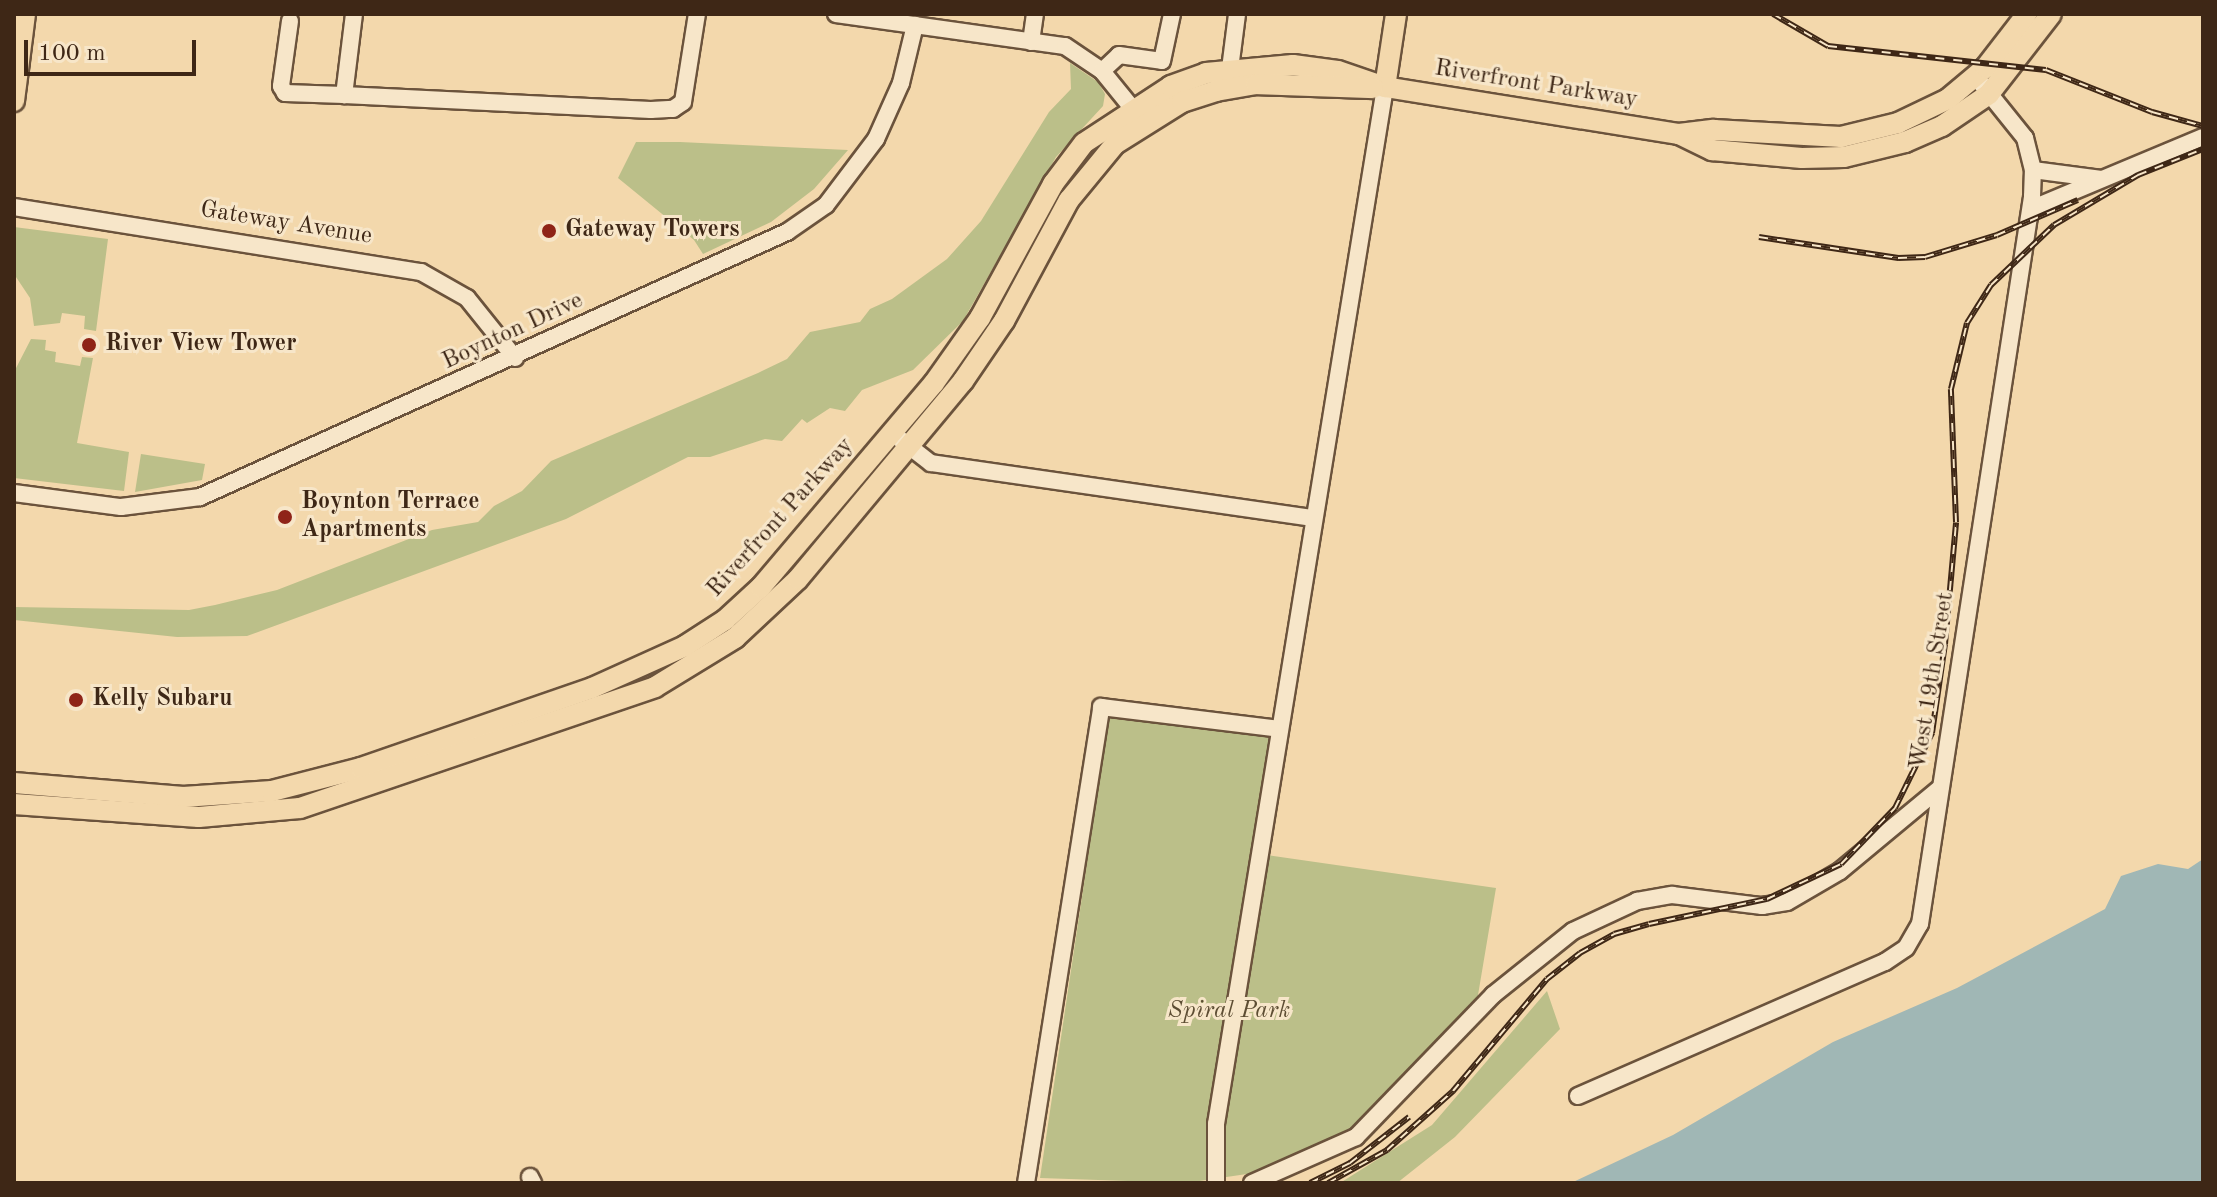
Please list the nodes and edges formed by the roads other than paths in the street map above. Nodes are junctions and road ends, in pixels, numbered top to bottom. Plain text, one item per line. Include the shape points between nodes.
1 (25, 14) edge
2 (354, 14) edge
3 (697, 14) edge
4 (836, 14) edge
5 (1035, 14) edge
6 (1172, 14) edge
7 (1237, 14) edge
8 (1396, 14) edge
9 (2027, 14) edge
10 (2051, 14) edge
11 (290, 21) dead end
12 (927, 22) edge
13 (1031, 42) junction
14 (1230, 69) junction
15 (1102, 71) junction
16 (1983, 85) junction
17 (1385, 87) junction
18 (344, 95) junction
19 (14, 101) edge
20 (1138, 115) junction
21 (2203, 137) edge
22 (2033, 170) junction
23 (2103, 179) junction
24 (14, 207) edge
25 (2031, 209) junction
26 (515, 358) junction
27 (891, 433) junction
28 (909, 446) junction
29 (14, 493) edge
30 (1314, 518) junction
31 (1280, 729) junction
32 (14, 783) edge
33 (1941, 787) junction
34 (14, 804) edge
35 (223, 806) junction
36 (1578, 1096) dead end
37 (1026, 1183) edge
38 (1216, 1183) edge
39 (1252, 1183) edge

1 - 19 main road
2 - 18 street
3 - 18 street via 683,102 673,109
4 - 12 street
5 - 13 street
6 - 15 street via 1162,61 1119,55
7 - 14 street
8 - 17 main road
9 - 16 main road, Riverfront Parkway
10 - 16 main road, Riverfront Parkway
11 - 18 street via 281,86 285,93
12 - 13 street
12 - 26 street, Boynton Drive via 876,139 826,205 787,232
13 - 15 street via 1065,46
14 - 17 main road, Riverfront Parkway via 1293,65 1338,71
14 - 20 main road, Riverfront Parkway via 1171,86
15 - 20 street
16 - 17 main road, Riverfront Parkway via 1917,116 1860,134 1801,138 1714,130 1679,134
16 - 22 street, West 19th Street via 2025,138
17 - 20 main road, Riverfront Parkway via 1256,84
17 - 30 street
20 - 27 main road, Riverfront Parkway via 1076,153 1053,184 980,318
20 - 28 main road, Riverfront Parkway via 1090,170 1004,321
21 - 23 street
22 - 23 street
22 - 25 street, West 19th Street
23 - 25 street
24 - 26 street, Gateway Avenue via 421,272 467,298
25 - 33 street, West 19th Street
26 - 29 street, Boynton Drive via 200,497 121,507
27 - 28 street
27 - 35 main road, Riverfront Parkway via 761,587 685,646 592,688 361,768
28 - 30 street via 931,463
28 - 35 main road, Riverfront Parkway via 761,617 695,665 606,706 350,794 300,808
30 - 31 street
31 - 37 street via 1101,707
31 - 38 street via 1216,1124
32 - 35 main road, Riverfront Parkway
33 - 36 street, West 19th Street via 1920,924 1906,948 1885,962
33 - 39 street via 1820,886 1787,902 1762,906 1672,895 1637,901 1573,931 1493,995 1356,1137
34 - 35 main road, Riverfront Parkway

